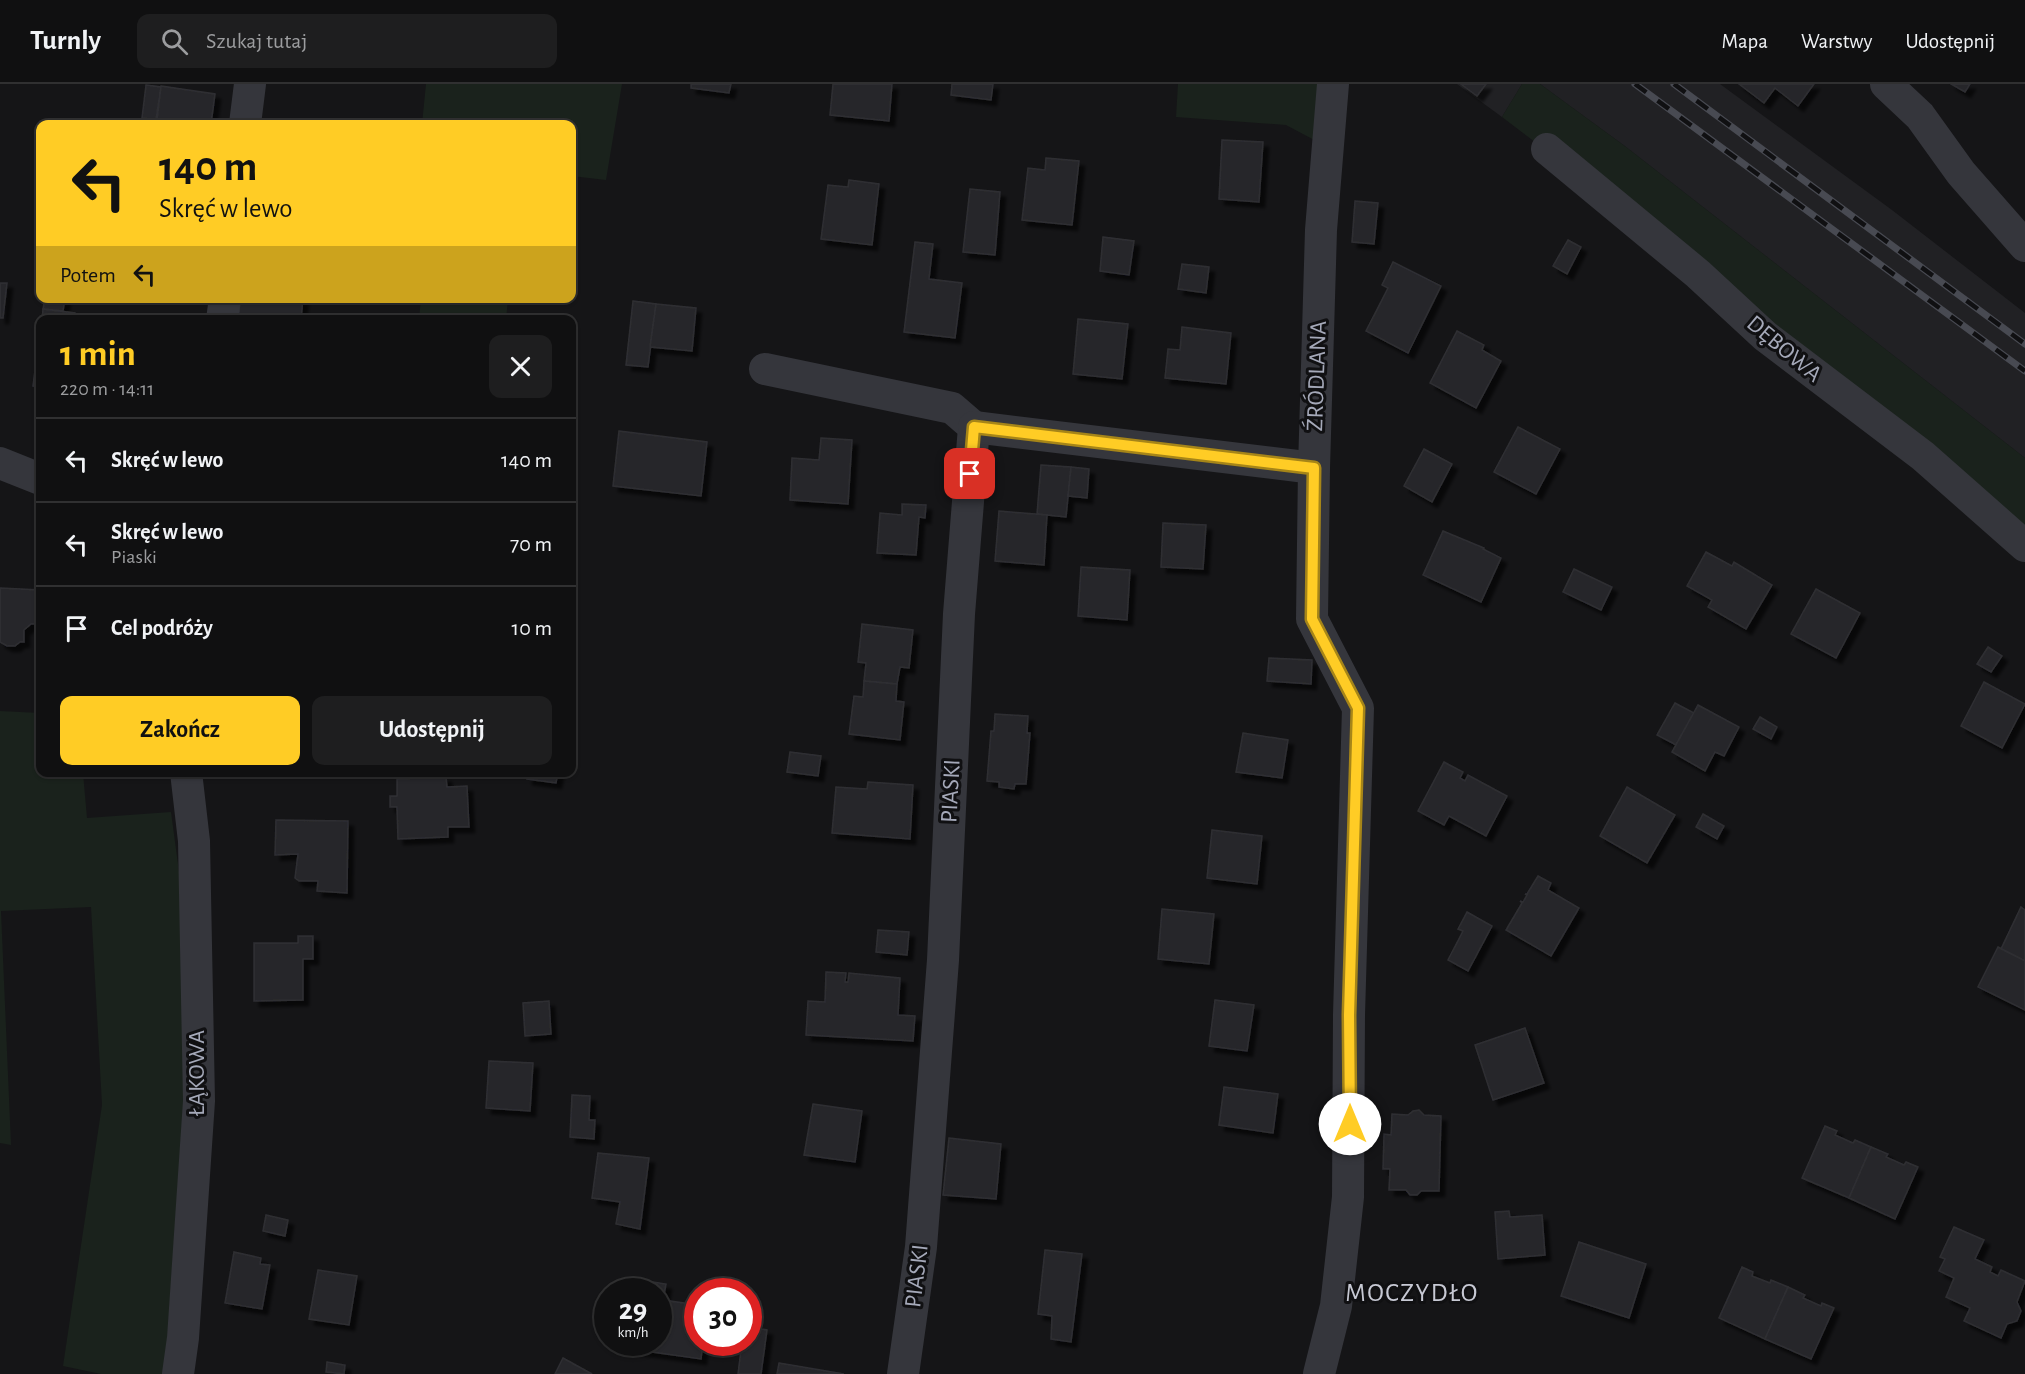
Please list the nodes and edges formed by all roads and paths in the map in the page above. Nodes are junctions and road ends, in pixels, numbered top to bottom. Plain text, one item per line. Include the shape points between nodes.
1 (250, 84) edge
2 (1333, 84) edge
3 (1886, 84) edge
4 (246, 120) edge
5 (1546, 149) dead end
6 (2025, 246) edge
7 (765, 369) dead end
8 (974, 427) junction
9 (0, 463) edge
10 (1314, 468) junction
11 (36, 477) edge
12 (2025, 546) edge
13 (187, 777) edge
14 (178, 1374) edge
15 (903, 1374) edge
16 (1319, 1374) edge

1 - 4 street
2 - 10 street, ŹRÓDLANA via 1321,230
3 - 6 street via 1920,116 1961,172
5 - 12 street, DĘBOWA via 1698,274 1765,336 1923,456
7 - 8 street via 952,408
8 - 10 street
8 - 15 street, PIASKI via 959,614 943,960 921,1247
9 - 11 street
10 - 16 street, ŹRÓDLANA via 1312,619 1358,708 1348,1197 1336,1306
13 - 14 street, ŁĄKOWA via 194,841 199,1101

